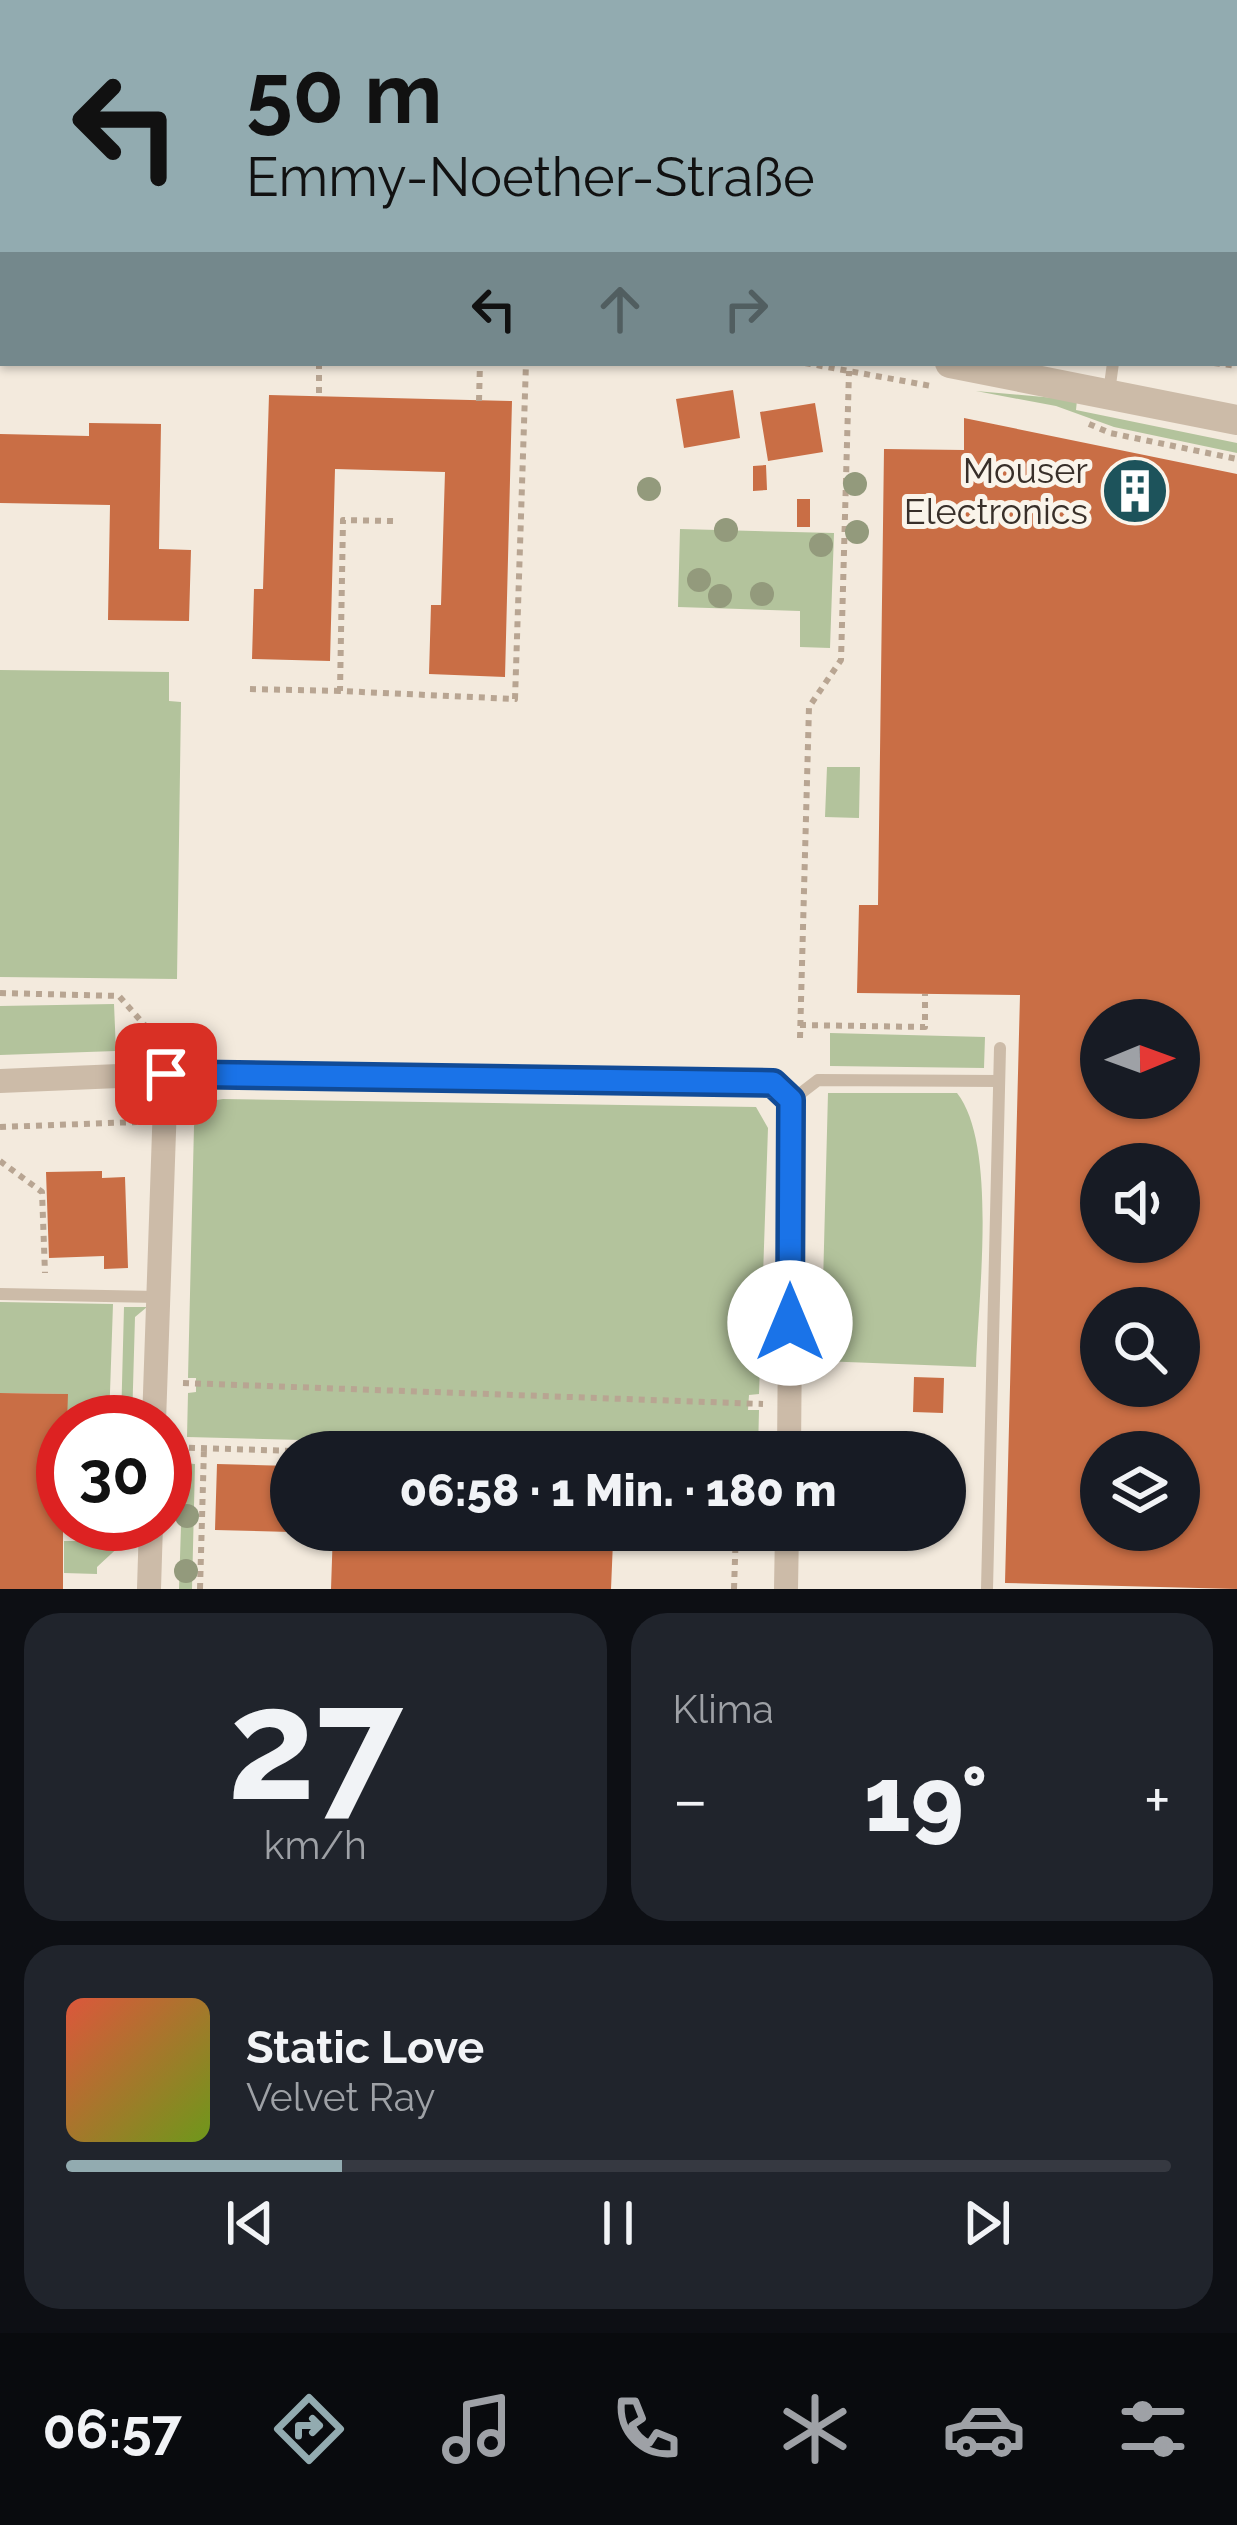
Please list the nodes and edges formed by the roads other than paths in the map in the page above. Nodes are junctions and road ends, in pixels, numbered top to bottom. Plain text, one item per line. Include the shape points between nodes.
1 (982, 366) edge
2 (1111, 378) edge
3 (1237, 420) edge
4 (1000, 1048) dead end
5 (166, 1074) junction
6 (0, 1081) edge
7 (999, 1081) junction
8 (791, 1100) junction
9 (0, 1294) edge
10 (158, 1297) junction
11 (155, 1395) edge
12 (790, 1431) edge
13 (151, 1551) edge
14 (787, 1551) edge
15 (149, 1589) edge
16 (786, 1589) edge
17 (987, 1589) edge

1 - 2 street
2 - 3 street
4 - 7 lane
5 - 6 street
5 - 8 street via 773,1083
5 - 10 street
7 - 8 lane via 818,1080
7 - 17 lane
8 - 12 street
9 - 10 lane
10 - 11 street
13 - 15 street
14 - 16 street

